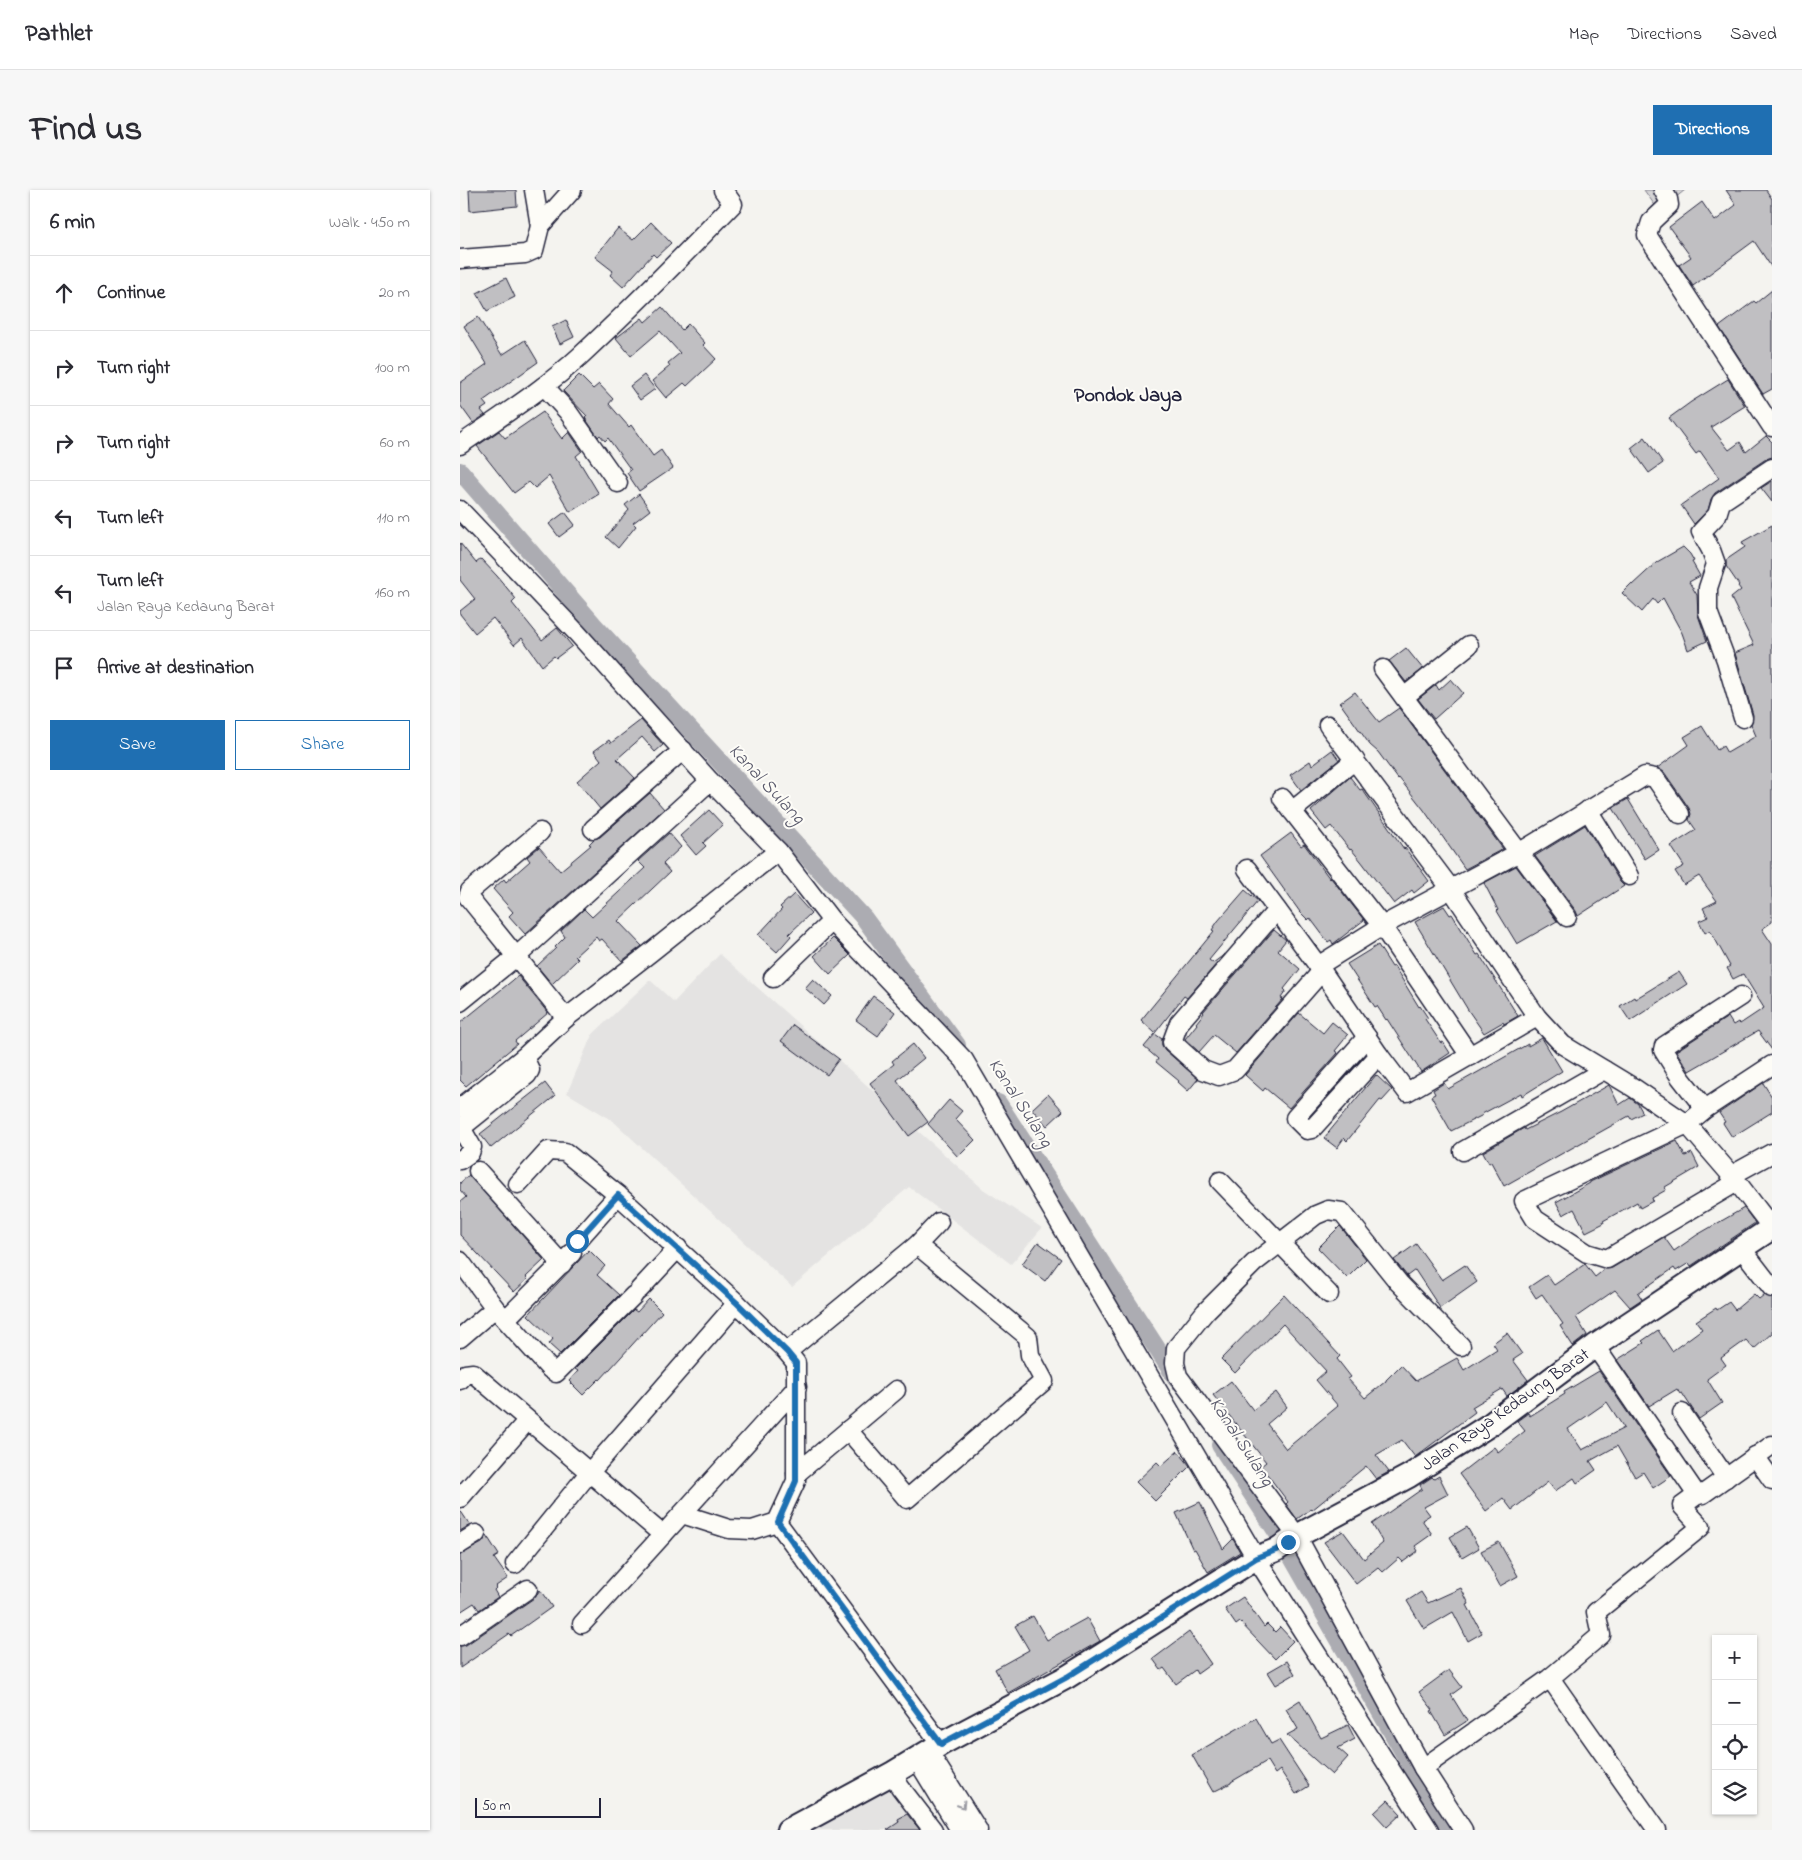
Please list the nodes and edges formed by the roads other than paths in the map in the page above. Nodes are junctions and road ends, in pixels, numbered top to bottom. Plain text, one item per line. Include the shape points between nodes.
1 (534, 190) edge
2 (572, 190) edge
3 (723, 190) edge
4 (1670, 193) edge
5 (540, 226) junction
6 (460, 259) edge
7 (544, 386) junction
8 (1772, 427) edge
9 (460, 445) edge
10 (1772, 468) edge
11 (618, 483) dead end
12 (460, 510) edge
13 (1469, 645) dead end
14 (1383, 669) dead end
15 (1404, 697) junction
16 (1743, 718) dead end
17 (1328, 725) dead end
18 (683, 750) junction
19 (1355, 760) junction
20 (710, 780) junction
21 (1588, 810) junction
22 (1680, 814) dead end
23 (593, 828) dead end
24 (540, 832) dead end
25 (778, 851) junction
26 (1520, 852) junction
27 (1247, 869) dead end
28 (1629, 876) dead end
29 (1451, 888) junction
30 (1277, 910) junction
31 (1568, 917) dead end
32 (832, 921) junction
33 (1382, 926) junction
34 (516, 956) junction
35 (1320, 969) junction
36 (773, 978) dead end
37 (1741, 996) dead end
38 (460, 1002) edge
39 (1536, 1017) junction
40 (566, 1018) junction
41 (1367, 1037) junction
42 (1379, 1055) junction
43 (1470, 1056) junction
44 (524, 1057) junction
45 (1772, 1064) edge
46 (1604, 1070) junction
47 (460, 1108) edge
48 (1705, 1109) junction
49 (1687, 1124) junction
50 (461, 1127) edge
51 (1463, 1150) dead end
52 (1772, 1153) edge
53 (460, 1160) edge
54 (478, 1171) dead end
55 (1734, 1179) junction
56 (1220, 1181) dead end
57 (518, 1184) dead end
58 (618, 1195) junction
59 (939, 1222) dead end
60 (1772, 1228) edge
61 (1280, 1242) junction
62 (917, 1245) junction
63 (678, 1248) junction
64 (1742, 1249) junction
65 (570, 1253) junction
66 (460, 1261) edge
67 (1772, 1288) edge
68 (1329, 1294) dead end
69 (737, 1303) junction
70 (500, 1313) junction
71 (460, 1338) edge
72 (1461, 1346) dead end
73 (1595, 1346) junction
74 (787, 1352) junction
75 (460, 1380) edge
76 (796, 1387) junction
77 (896, 1390) dead end
78 (1682, 1413) dead end
79 (527, 1420) junction
80 (848, 1430) junction
81 (1772, 1445) edge
82 (1755, 1456) junction
83 (589, 1473) junction
84 (796, 1474) junction
85 (1726, 1478) junction
86 (1772, 1480) edge
87 (1697, 1496) junction
88 (460, 1498) edge
89 (682, 1514) junction
90 (778, 1522) junction
91 (476, 1534) dead end
92 (663, 1535) junction
93 (1288, 1542) junction
94 (460, 1544) edge
95 (1256, 1558) junction
96 (515, 1564) dead end
97 (528, 1589) dead end
98 (582, 1624) dead end
99 (460, 1636) edge
100 (1550, 1678) junction
101 (928, 1751) junction
102 (1423, 1768) junction
103 (892, 1773) junction
104 (940, 1783) junction
105 (788, 1830) edge
106 (933, 1830) edge
107 (960, 1830) edge
108 (978, 1830) edge
109 (1429, 1830) edge
110 (1462, 1830) edge
111 (1657, 1830) edge

1 - 5 street
2 - 5 street
3 - 7 street via 733,204 585,351
4 - 8 street via 1669,205 1650,222 1647,235
5 - 6 street via 534,250 525,254
7 - 9 street
7 - 11 street via 568,412
10 - 16 street via 1721,502 1718,516 1701,532 1716,564 1708,588 1708,612
12 - 18 street
13 - 15 street
14 - 15 street
15 - 26 street
17 - 19 street
18 - 20 street
18 - 23 street
19 - 29 street
19 - 33 street via 1287,805
20 - 25 street
20 - 34 street
21 - 22 street via 1648,775 1655,778
21 - 26 street
21 - 28 street
24 - 34 street via 470,892 468,898
25 - 32 street
25 - 40 street
26 - 29 street
26 - 31 street
27 - 30 street
29 - 33 street
29 - 39 street
30 - 35 street
30 - 35 street via 1179,1023 1172,1042 1203,1070 1218,1076 1235,1070
32 - 36 street
32 - 95 street via 964,1060
33 - 35 street
33 - 43 street
34 - 38 street
34 - 40 street
35 - 41 street
37 - 48 street via 1664,1046 1663,1050 1680,1077
39 - 43 street
39 - 46 street via 1563,1045
40 - 44 street
41 - 42 street
41 - 42 street via 1295,1118 1308,1130 1312,1129
42 - 43 street via 1407,1092
44 - 47 street
44 - 50 street via 530,1070 527,1076
45 - 48 street
46 - 49 street
46 - 51 street
48 - 49 street
49 - 55 street
49 - 55 street via 1524,1202 1535,1219 1587,1253 1607,1258
50 - 53 street via 472,1147 470,1153
52 - 55 street
54 - 65 street
55 - 60 street
56 - 61 street
57 - 58 street via 548,1151 565,1152
58 - 63 street
58 - 65 street
59 - 62 street
60 - 64 street, Jalan Raya Kedaung Barat
61 - 68 street
61 - 72 street via 1316,1215 1328,1210 1342,1212 1399,1284
61 - 93 street via 1205,1312 1176,1348 1175,1363 1178,1376
62 - 74 street
62 - 80 street via 1028,1336 1030,1355 1044,1381 907,1498
63 - 69 street
63 - 70 street via 556,1373
64 - 67 street
64 - 73 street, Jalan Raya Kedaung Barat
65 - 70 street
66 - 70 street
69 - 74 street
69 - 83 street
70 - 71 street
73 - 87 street
73 - 93 street, Jalan Raya Kedaung Barat via 1490,1424 1409,1476
74 - 76 street via 796,1363
75 - 79 street via 465,1374 473,1373
76 - 84 street
76 - 89 street
77 - 80 street
78 - 85 street
79 - 83 street
79 - 88 street
80 - 84 street
81 - 82 street
82 - 85 street
82 - 86 street
83 - 92 street
83 - 96 street
84 - 90 street
85 - 87 street
87 - 100 street via 1682,1506 1701,1527 1596,1612 1601,1635
89 - 90 street via 729,1529 752,1530
89 - 92 street
90 - 101 street
91 - 94 street
92 - 98 street
93 - 95 street, Jalan Raya Kedaung Barat
93 - 102 street
95 - 101 street, Jalan Raya Kedaung Barat via 1067,1677
95 - 109 street
97 - 99 street
100 - 102 street
100 - 111 street
101 - 103 street, Jalan Raya Kedaung Barat
101 - 104 street
102 - 110 street
103 - 105 street, Jalan Raya Kedaung Barat
103 - 106 street
104 - 107 street
104 -> 108 street

